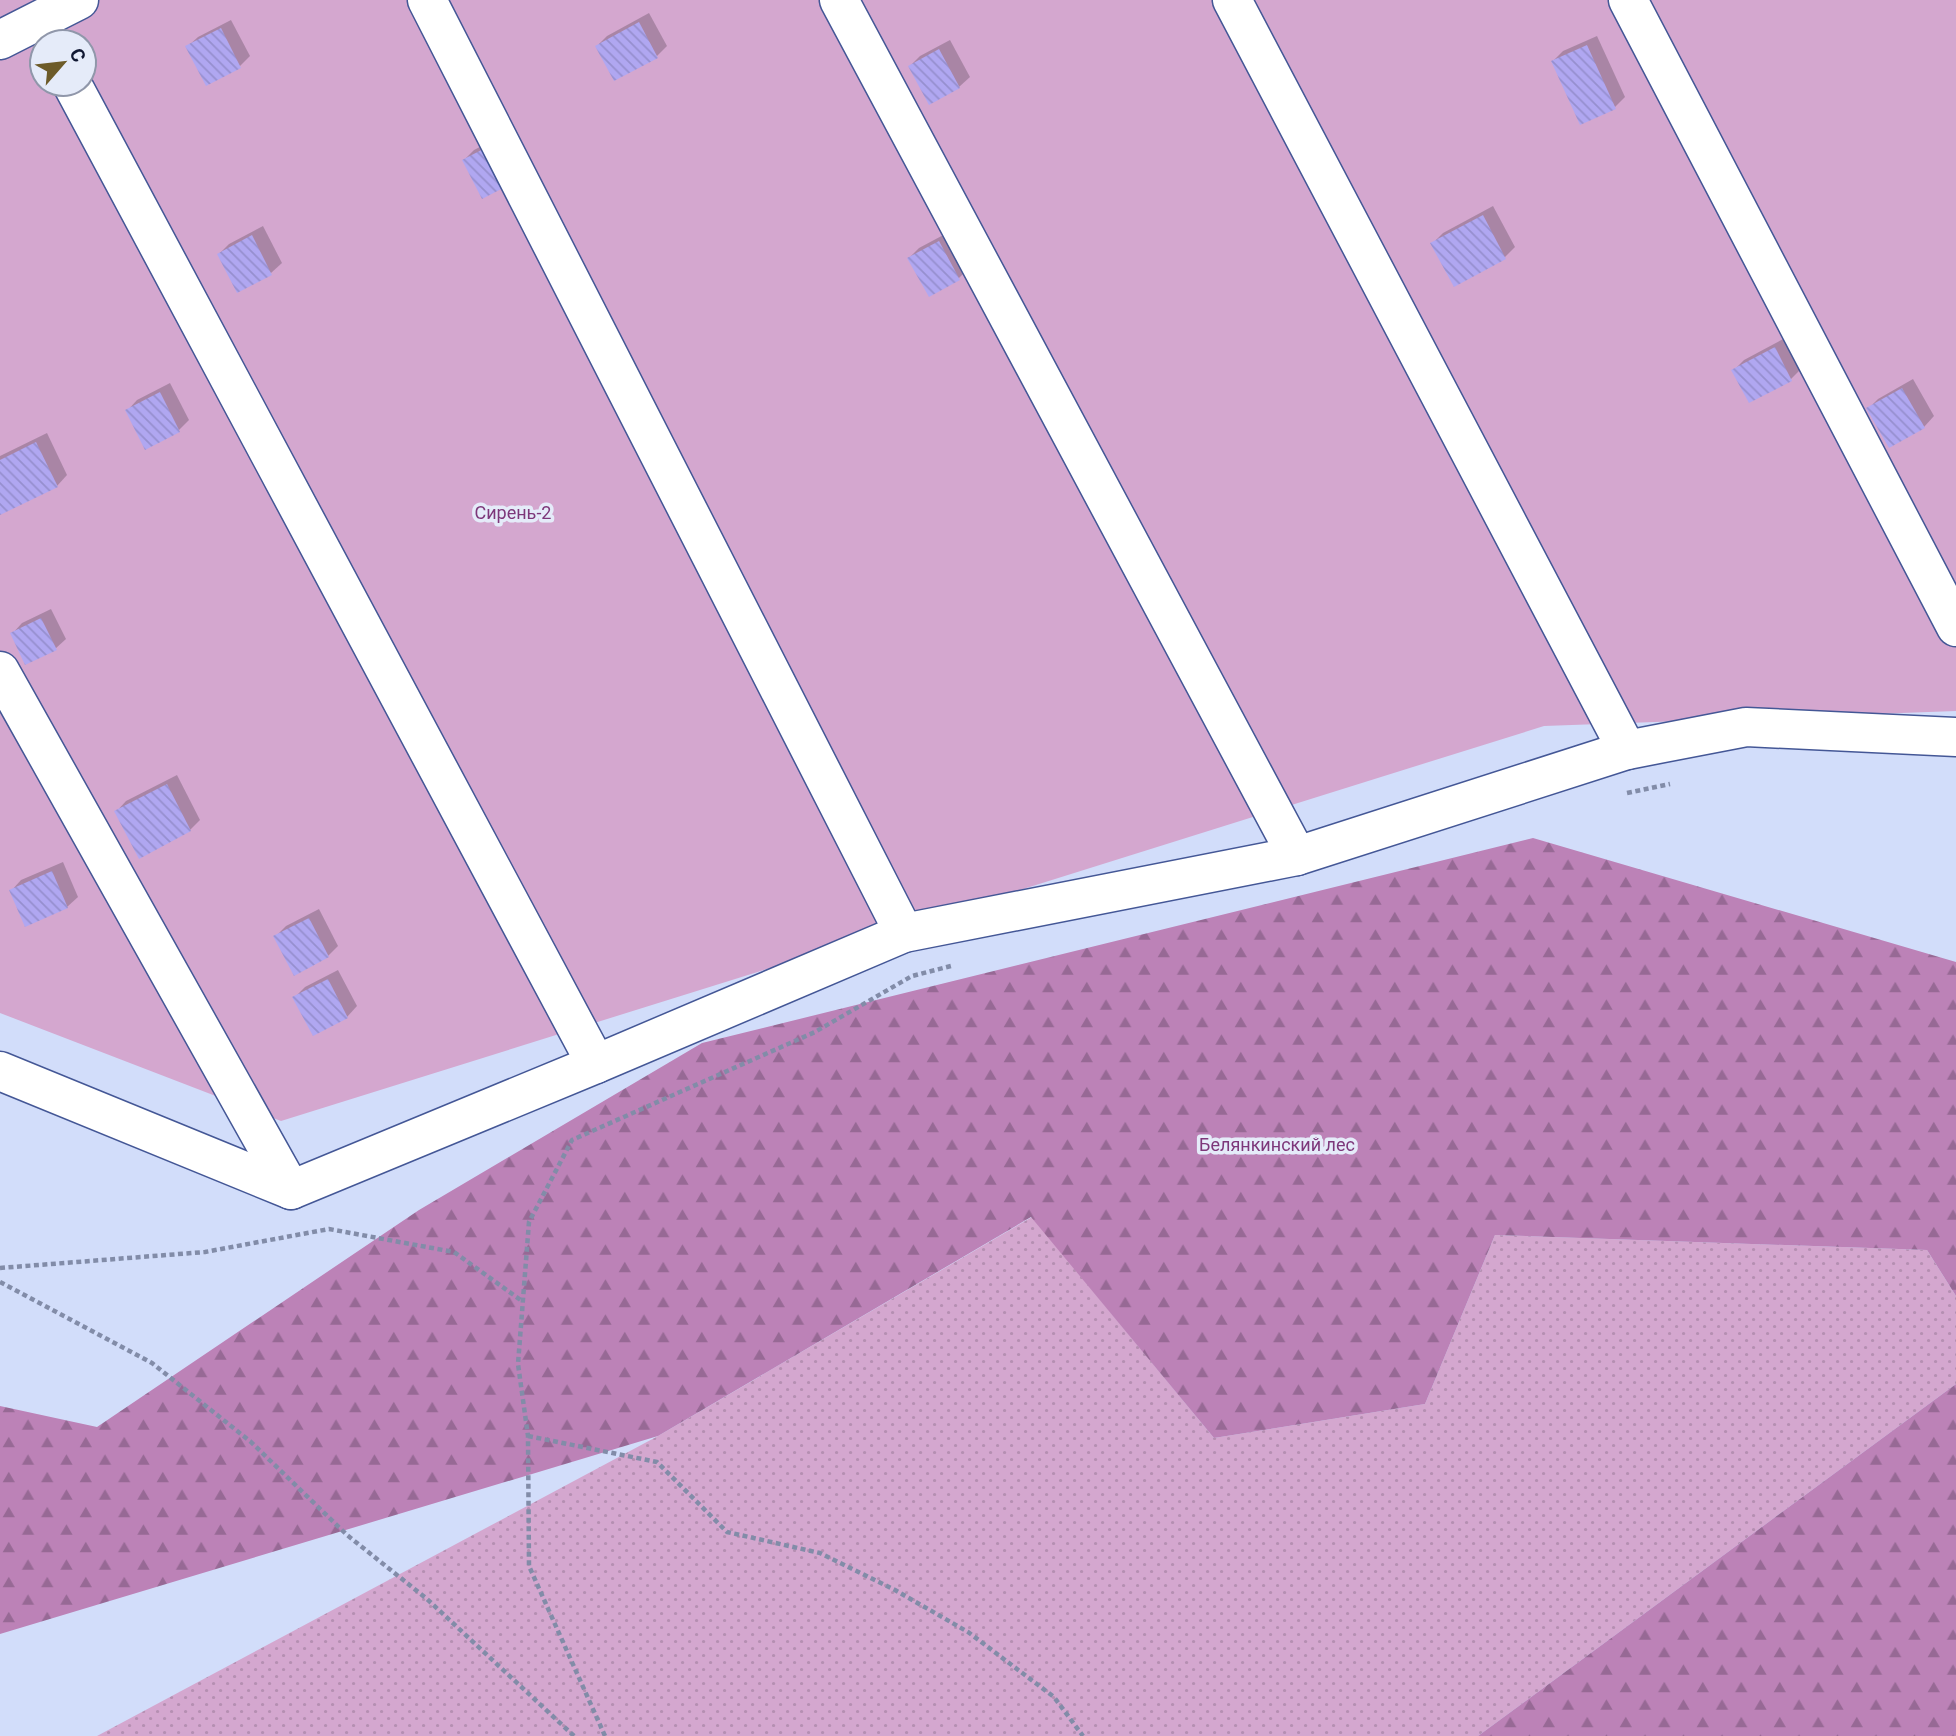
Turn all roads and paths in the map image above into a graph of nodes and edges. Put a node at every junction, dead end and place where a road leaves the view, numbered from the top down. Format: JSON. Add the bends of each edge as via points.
{"nodes":[{"id":1,"x":79,"y":0,"type":"edge"},
{"id":2,"x":427,"y":0,"type":"edge"},
{"id":3,"x":839,"y":0,"type":"edge"},
{"id":4,"x":1232,"y":0,"type":"edge"},
{"id":5,"x":1628,"y":0,"type":"edge"},
{"id":6,"x":39,"y":20,"type":"edge"},
{"id":7,"x":0,"y":40,"type":"edge"},
{"id":8,"x":79,"y":98,"type":"edge"},
{"id":9,"x":1956,"y":627,"type":"edge"},
{"id":10,"x":0,"y":671,"type":"edge"},
{"id":11,"x":1956,"y":737,"type":"edge"},
{"id":12,"x":1627,"y":750,"type":"junction"},
{"id":13,"x":1297,"y":856,"type":"junction"},
{"id":14,"x":904,"y":933,"type":"junction"},
{"id":15,"x":912,"y":976,"type":"dead end"},
{"id":16,"x":596,"y":1064,"type":"junction"},
{"id":17,"x":0,"y":1071,"type":"edge"},
{"id":18,"x":291,"y":1190,"type":"junction"},
{"id":19,"x":0,"y":1268,"type":"edge"},
{"id":20,"x":0,"y":1282,"type":"edge"},
{"id":21,"x":523,"y":1302,"type":"junction"},
{"id":22,"x":528,"y":1436,"type":"junction"},
{"id":23,"x":574,"y":1736,"type":"edge"},
{"id":24,"x":605,"y":1736,"type":"edge"},
{"id":25,"x":1083,"y":1736,"type":"edge"}],
"edges":[{"from":1,"to":6,"type":"lane"},
{"from":2,"to":14,"type":"lane"},
{"from":3,"to":13,"type":"lane"},
{"from":4,"to":12,"type":"lane"},
{"from":5,"to":9,"type":"lane"},
{"from":6,"to":7,"type":"lane"},
{"from":8,"to":16,"type":"lane"},
{"from":10,"to":18,"type":"lane"},
{"from":11,"to":12,"type":"lane","via":[[1746,727]]},
{"from":12,"to":13,"type":"lane"},
{"from":13,"to":14,"type":"lane"},
{"from":14,"to":16,"type":"lane"},
{"from":15,"to":21,"type":"path","via":[[816,1032],[572,1140],[529,1222]]},
{"from":16,"to":18,"type":"lane"},
{"from":17,"to":18,"type":"lane"},
{"from":19,"to":21,"type":"path","via":[[205,1252],[329,1229],[454,1252]]},
{"from":20,"to":23,"type":"path","via":[[152,1363],[251,1442],[346,1535],[427,1599]]},
{"from":21,"to":22,"type":"path","via":[[518,1364]]},
{"from":22,"to":24,"type":"path","via":[[528,1566]]},
{"from":22,"to":25,"type":"path","via":[[657,1462],[727,1532],[820,1553],[895,1590],[968,1632],[1054,1697]]}]}
